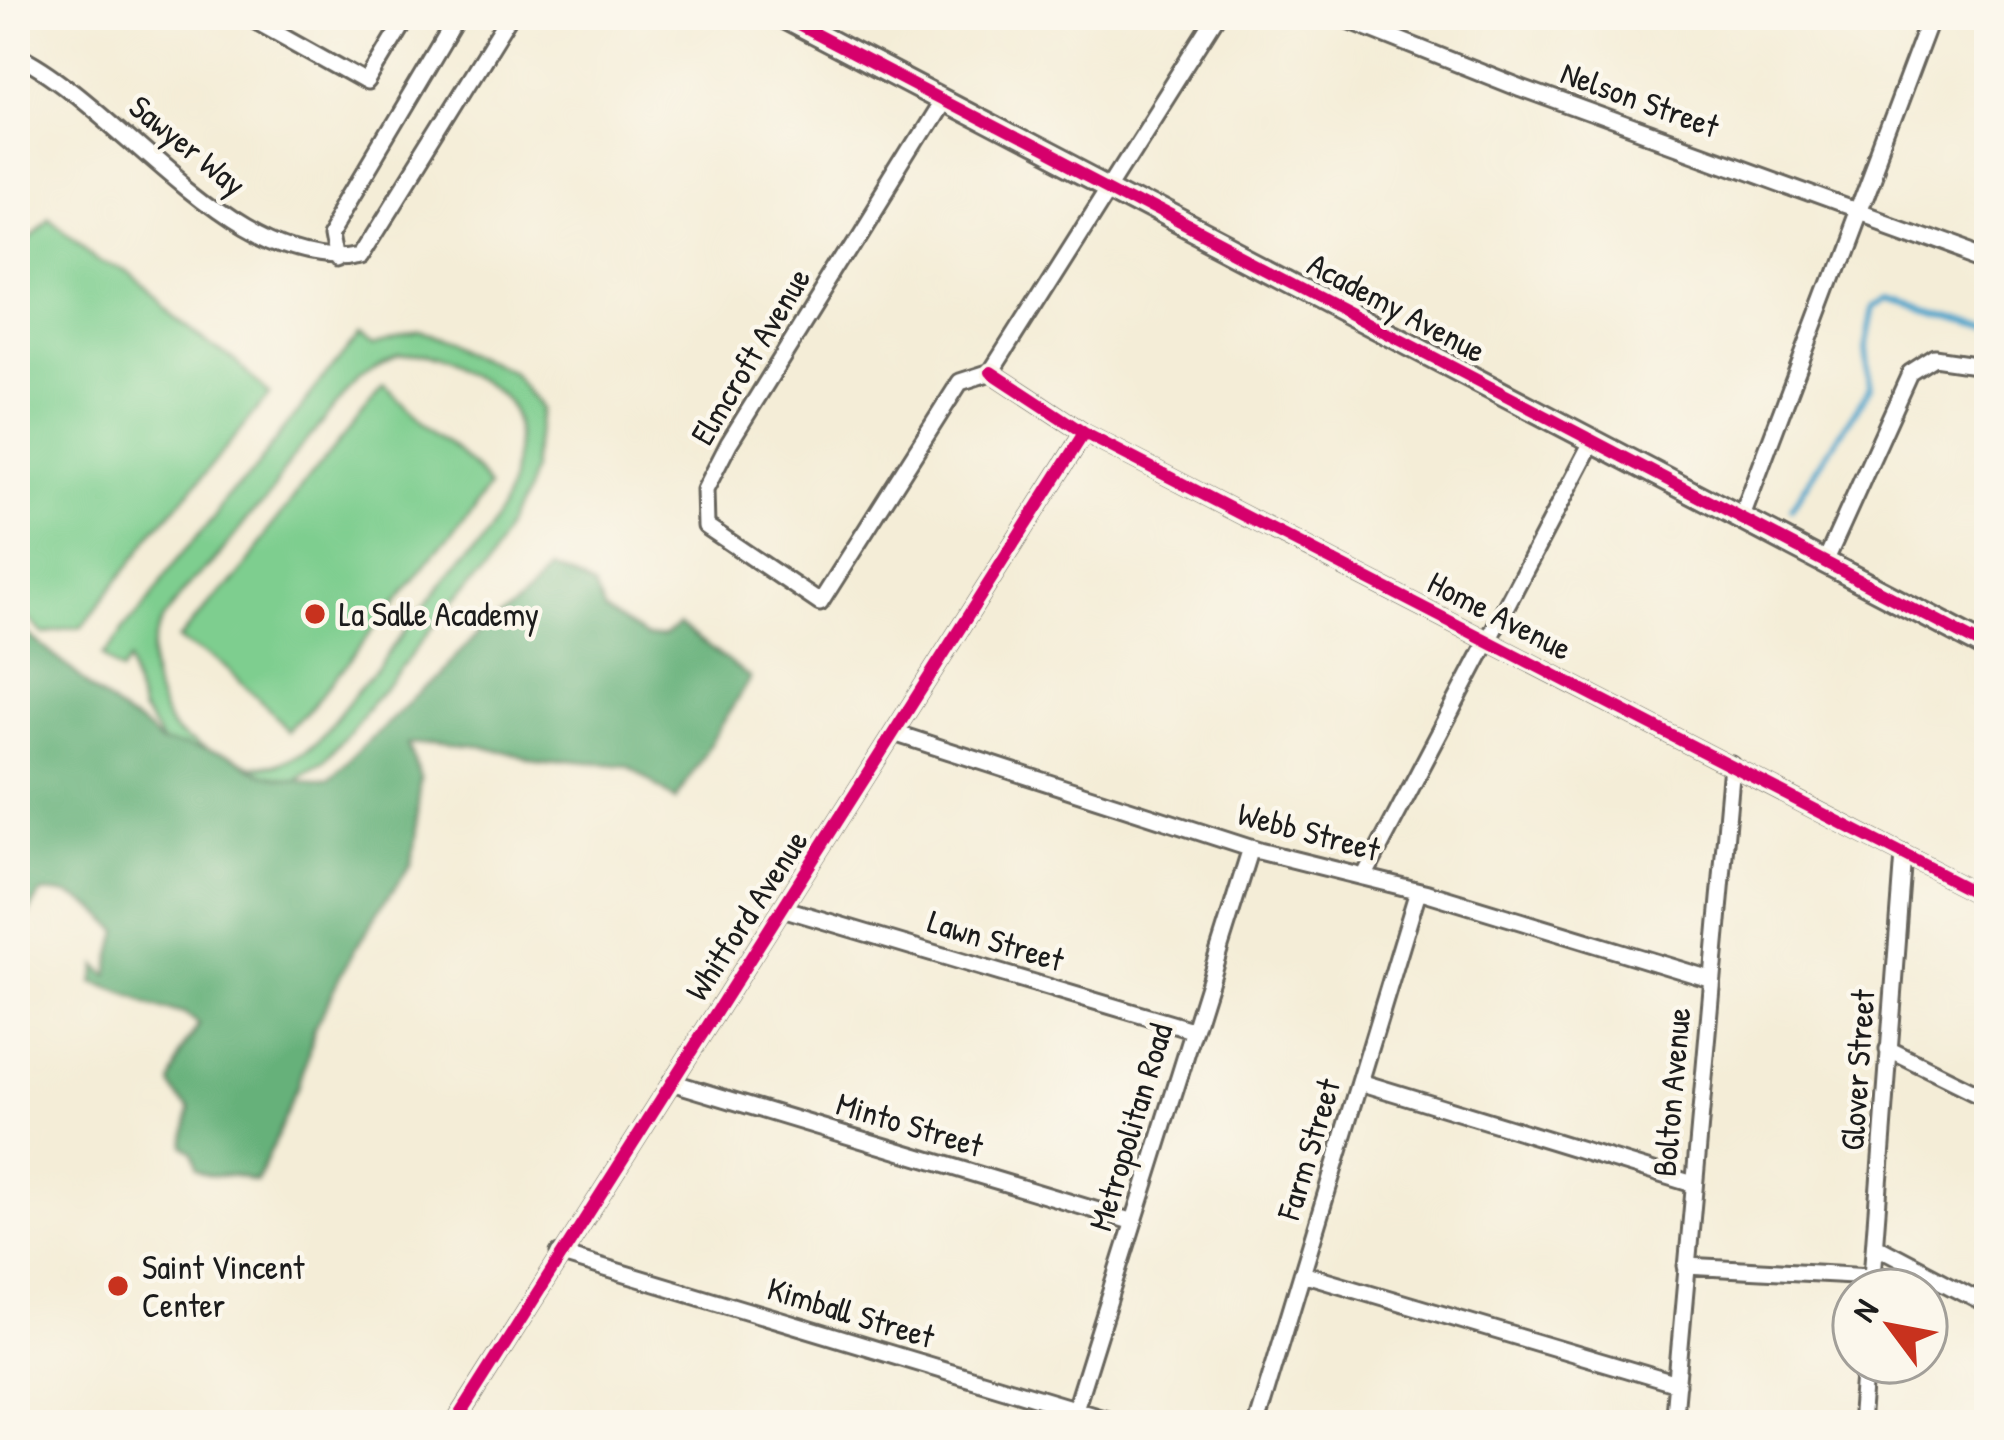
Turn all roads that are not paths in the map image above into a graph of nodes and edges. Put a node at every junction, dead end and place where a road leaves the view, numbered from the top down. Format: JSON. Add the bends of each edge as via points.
{"nodes":[{"id":1,"x":245,"y":15,"type":"edge"},
{"id":2,"x":408,"y":15,"type":"edge"},
{"id":3,"x":459,"y":15,"type":"edge"},
{"id":4,"x":510,"y":15,"type":"edge"},
{"id":5,"x":778,"y":15,"type":"edge"},
{"id":6,"x":1217,"y":15,"type":"edge"},
{"id":7,"x":1336,"y":15,"type":"edge"},
{"id":8,"x":1931,"y":15,"type":"edge"},
{"id":9,"x":1969,"y":15,"type":"edge"},
{"id":10,"x":1989,"y":22,"type":"edge"},
{"id":11,"x":15,"y":54,"type":"edge"},
{"id":12,"x":942,"y":99,"type":"junction"},
{"id":13,"x":1110,"y":187,"type":"junction"},
{"id":14,"x":1859,"y":209,"type":"junction"},
{"id":15,"x":1989,"y":259,"type":"edge"},
{"id":16,"x":334,"y":261,"type":"junction"},
{"id":17,"x":1989,"y":366,"type":"edge"},
{"id":18,"x":991,"y":372,"type":"junction"},
{"id":19,"x":1084,"y":433,"type":"junction"},
{"id":20,"x":1593,"y":440,"type":"junction"},
{"id":21,"x":1742,"y":517,"type":"junction"},
{"id":22,"x":1826,"y":560,"type":"junction"},
{"id":23,"x":1491,"y":641,"type":"junction"},
{"id":24,"x":1989,"y":648,"type":"edge"},
{"id":25,"x":894,"y":733,"type":"junction"},
{"id":26,"x":1732,"y":765,"type":"junction"},
{"id":27,"x":1251,"y":848,"type":"junction"},
{"id":28,"x":1904,"y":855,"type":"junction"},
{"id":29,"x":1364,"y":877,"type":"junction"},
{"id":30,"x":1418,"y":891,"type":"junction"},
{"id":31,"x":1989,"y":899,"type":"edge"},
{"id":32,"x":782,"y":908,"type":"junction"},
{"id":33,"x":1710,"y":979,"type":"junction"},
{"id":34,"x":1192,"y":1030,"type":"junction"},
{"id":35,"x":1888,"y":1051,"type":"junction"},
{"id":36,"x":671,"y":1082,"type":"junction"},
{"id":37,"x":1360,"y":1082,"type":"junction"},
{"id":38,"x":1989,"y":1100,"type":"edge"},
{"id":39,"x":1693,"y":1184,"type":"junction"},
{"id":40,"x":1131,"y":1221,"type":"junction"},
{"id":41,"x":1875,"y":1245,"type":"junction"},
{"id":42,"x":559,"y":1254,"type":"junction"},
{"id":43,"x":1686,"y":1266,"type":"junction"},
{"id":44,"x":1873,"y":1266,"type":"edge"},
{"id":45,"x":1302,"y":1273,"type":"junction"},
{"id":46,"x":1830,"y":1279,"type":"edge"},
{"id":47,"x":1989,"y":1305,"type":"edge"},
{"id":48,"x":1677,"y":1384,"type":"junction"},
{"id":49,"x":1863,"y":1386,"type":"edge"},
{"id":50,"x":1072,"y":1417,"type":"edge"},
{"id":51,"x":454,"y":1425,"type":"edge"},
{"id":52,"x":1127,"y":1425,"type":"edge"},
{"id":53,"x":1256,"y":1425,"type":"edge"},
{"id":54,"x":1673,"y":1425,"type":"edge"},
{"id":55,"x":1860,"y":1425,"type":"edge"}],
"edges":[{"from":1,"to":2,"type":"street","via":[[367,83]]},
{"from":3,"to":16,"type":"street","via":[[329,234]]},
{"from":4,"to":16,"type":"street","via":[[361,255]]},
{"from":5,"to":12,"type":"street","name":"Academy Avenue"},
{"from":6,"to":13,"type":"street"},
{"from":7,"to":14,"type":"street","name":"Nelson Street"},
{"from":8,"to":14,"type":"street"},
{"from":9,"to":10,"type":"street"},
{"from":11,"to":16,"type":"street","name":"Sawyer Way","via":[[68,86],[220,214]]},
{"from":12,"to":13,"type":"street","name":"Academy Avenue"},
{"from":12,"to":18,"type":"street","name":"Elmcroft Avenue","via":[[729,442],[705,490],[706,526],[820,603],[960,382]]},
{"from":13,"to":18,"type":"street"},
{"from":13,"to":20,"type":"street","name":"Academy Avenue"},
{"from":14,"to":15,"type":"street","name":"Nelson Street"},
{"from":14,"to":21,"type":"street"},
{"from":17,"to":22,"type":"street","via":[[1935,358],[1910,374]]},
{"from":18,"to":19,"type":"street","name":"Home Avenue"},
{"from":19,"to":23,"type":"street","name":"Home Avenue"},
{"from":19,"to":25,"type":"street","name":"Whitford Avenue"},
{"from":20,"to":21,"type":"street","name":"Academy Avenue"},
{"from":20,"to":23,"type":"street"},
{"from":21,"to":22,"type":"street","name":"Academy Avenue"},
{"from":22,"to":24,"type":"street","name":"Academy Avenue"},
{"from":23,"to":26,"type":"street","name":"Home Avenue"},
{"from":23,"to":29,"type":"street"},
{"from":25,"to":27,"type":"street","name":"Webb Street"},
{"from":25,"to":32,"type":"street","name":"Whitford Avenue"},
{"from":26,"to":28,"type":"street","name":"Home Avenue"},
{"from":26,"to":33,"type":"street","name":"Bolton Avenue"},
{"from":27,"to":29,"type":"street","name":"Webb Street"},
{"from":27,"to":34,"type":"street","name":"Metropolitan Road"},
{"from":28,"to":31,"type":"street","name":"Home Avenue"},
{"from":28,"to":35,"type":"street","name":"Glover Street"},
{"from":29,"to":30,"type":"street","name":"Webb Street"},
{"from":30,"to":33,"type":"street","name":"Webb Street"},
{"from":30,"to":37,"type":"street","name":"Farm Street"},
{"from":32,"to":34,"type":"street","name":"Lawn Street"},
{"from":32,"to":36,"type":"street","name":"Whitford Avenue"},
{"from":33,"to":39,"type":"street","name":"Bolton Avenue"},
{"from":34,"to":40,"type":"street","name":"Metropolitan Road"},
{"from":35,"to":38,"type":"street"},
{"from":35,"to":41,"type":"street","name":"Glover Street"},
{"from":36,"to":40,"type":"street","name":"Minto Street"},
{"from":36,"to":42,"type":"street","name":"Whitford Avenue"},
{"from":37,"to":39,"type":"street"},
{"from":37,"to":45,"type":"street","name":"Farm Street"},
{"from":39,"to":43,"type":"street","name":"Bolton Avenue"},
{"from":40,"to":50,"type":"street","name":"Metropolitan Road"},
{"from":41,"to":44,"type":"street","name":"Glover Street"},
{"from":41,"to":47,"type":"street"},
{"from":42,"to":50,"type":"street","name":"Kimball Street"},
{"from":42,"to":51,"type":"street","name":"Whitford Avenue"},
{"from":43,"to":46,"type":"street"},
{"from":43,"to":48,"type":"street","name":"Bolton Avenue"},
{"from":45,"to":48,"type":"street"},
{"from":45,"to":53,"type":"street","name":"Farm Street"},
{"from":48,"to":54,"type":"street","name":"Bolton Avenue"},
{"from":49,"to":55,"type":"street"},
{"from":50,"to":52,"type":"street","name":"Kimball Street"}]}
